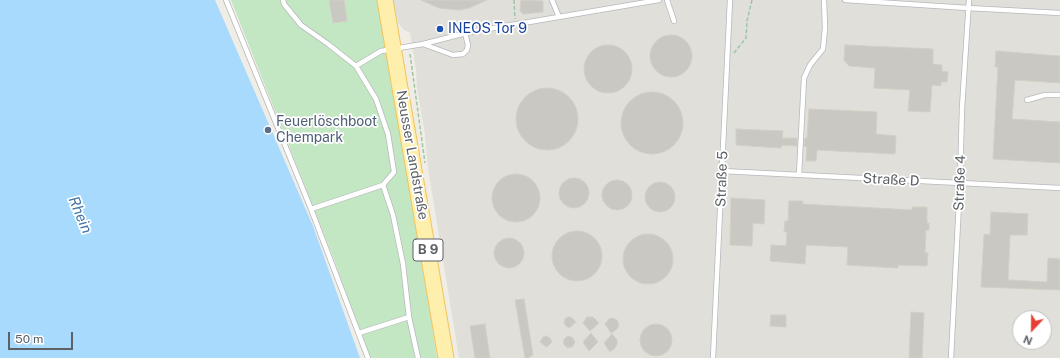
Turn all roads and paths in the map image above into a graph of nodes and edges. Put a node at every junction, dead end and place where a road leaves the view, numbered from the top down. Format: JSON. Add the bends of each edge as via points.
{"nodes":[{"id":1,"x":226,"y":0,"type":"edge"},
{"id":2,"x":283,"y":0,"type":"edge"},
{"id":3,"x":386,"y":0,"type":"edge"},
{"id":4,"x":514,"y":0,"type":"edge"},
{"id":5,"x":552,"y":0,"type":"edge"},
{"id":6,"x":659,"y":0,"type":"edge"},
{"id":7,"x":666,"y":0,"type":"edge"},
{"id":8,"x":730,"y":0,"type":"edge"},
{"id":9,"x":752,"y":0,"type":"edge"},
{"id":10,"x":824,"y":0,"type":"edge"},
{"id":11,"x":845,"y":0,"type":"edge"},
{"id":12,"x":969,"y":0,"type":"edge"},
{"id":13,"x":640,"y":2,"type":"edge"},
{"id":14,"x":968,"y":8,"type":"junction"},
{"id":15,"x":1060,"y":13,"type":"edge"},
{"id":16,"x":559,"y":17,"type":"junction"},
{"id":17,"x":674,"y":21,"type":"dead end"},
{"id":18,"x":516,"y":24,"type":"junction"},
{"id":19,"x":465,"y":34,"type":"junction"},
{"id":20,"x":423,"y":44,"type":"junction"},
{"id":21,"x":394,"y":49,"type":"junction"},
{"id":22,"x":727,"y":58,"type":"junction"},
{"id":23,"x":356,"y":66,"type":"junction"},
{"id":24,"x":1060,"y":95,"type":"edge"},
{"id":25,"x":1027,"y":100,"type":"dead end"},
{"id":26,"x":722,"y":171,"type":"junction"},
{"id":27,"x":799,"y":175,"type":"junction"},
{"id":28,"x":960,"y":183,"type":"junction"},
{"id":29,"x":383,"y":185,"type":"junction"},
{"id":30,"x":1060,"y":188,"type":"edge"},
{"id":31,"x":311,"y":209,"type":"junction"},
{"id":32,"x":409,"y":317,"type":"junction"},
{"id":33,"x":359,"y":333,"type":"junction"},
{"id":34,"x":368,"y":358,"type":"edge"},
{"id":35,"x":418,"y":358,"type":"edge"},
{"id":36,"x":446,"y":358,"type":"edge"},
{"id":37,"x":713,"y":358,"type":"edge"},
{"id":38,"x":951,"y":358,"type":"edge"}],
"edges":[{"from":1,"to":31,"type":"lane"},
{"from":2,"to":23,"type":"lane","via":[[301,25]]},
{"from":3,"to":21,"type":"main road","name":"Neusser Landstraße","number":"B 9"},
{"from":4,"to":18,"type":"path"},
{"from":5,"to":16,"type":"lane"},
{"from":6,"to":13,"type":"lane"},
{"from":7,"to":17,"type":"lane"},
{"from":8,"to":22,"type":"lane","name":"Straße 5"},
{"from":9,"to":22,"type":"path","via":[[746,38]]},
{"from":10,"to":27,"type":"lane","via":[[823,49],[810,65],[804,78]]},
{"from":11,"to":14,"type":"lane"},
{"from":12,"to":14,"type":"lane","name":"Straße 4"},
{"from":13,"to":16,"type":"lane"},
{"from":14,"to":15,"type":"lane"},
{"from":14,"to":28,"type":"lane","name":"Straße 4"},
{"from":16,"to":18,"type":"lane"},
{"from":18,"to":19,"type":"lane"},
{"from":19,"to":20,"type":"lane"},
{"from":19,"to":20,"type":"lane","via":[[468,45],[463,54],[453,55]]},
{"from":20,"to":21,"type":"lane"},
{"from":21,"to":23,"type":"lane","via":[[381,51]]},
{"from":21,"to":36,"type":"main road","name":"Neusser Landstraße","number":"B 9"},
{"from":22,"to":26,"type":"lane","name":"Straße 5"},
{"from":23,"to":29,"type":"lane","via":[[376,99],[388,134],[394,172]]},
{"from":24,"to":25,"type":"lane","via":[[1045,95]]},
{"from":26,"to":27,"type":"lane","name":"Straße D"},
{"from":26,"to":37,"type":"lane","name":"Straße 5"},
{"from":27,"to":28,"type":"lane","name":"Straße D"},
{"from":28,"to":30,"type":"lane","name":"Straße D"},
{"from":28,"to":38,"type":"lane","name":"Straße 4"},
{"from":29,"to":31,"type":"lane"},
{"from":29,"to":32,"type":"lane","via":[[393,215],[400,250]]},
{"from":31,"to":33,"type":"lane"},
{"from":32,"to":33,"type":"lane"},
{"from":32,"to":35,"type":"lane"},
{"from":33,"to":34,"type":"lane"}]}
